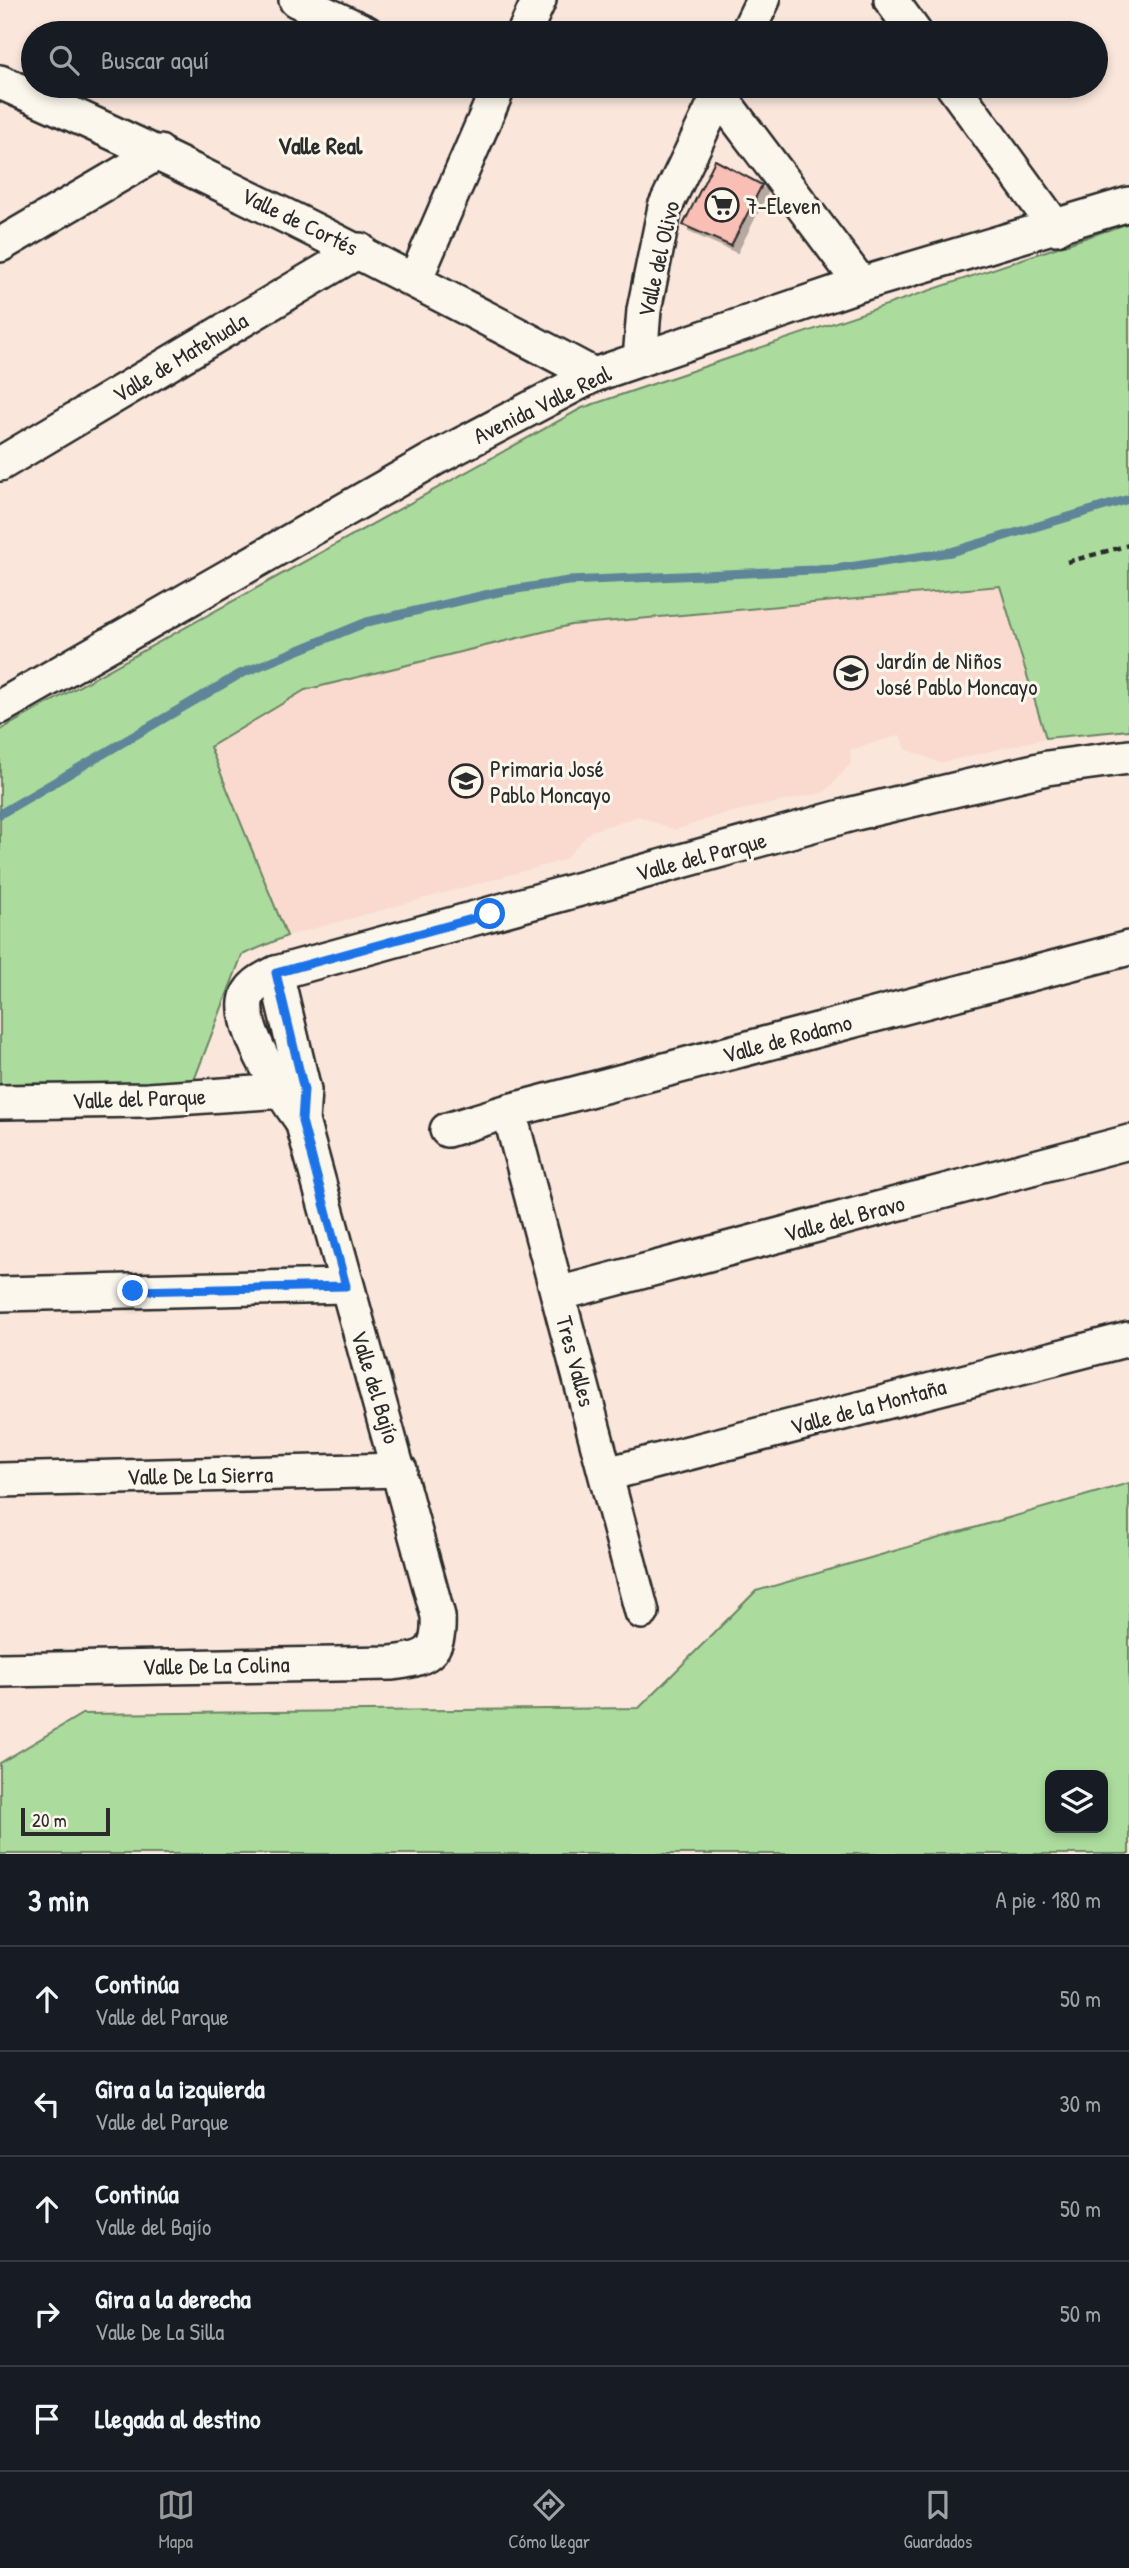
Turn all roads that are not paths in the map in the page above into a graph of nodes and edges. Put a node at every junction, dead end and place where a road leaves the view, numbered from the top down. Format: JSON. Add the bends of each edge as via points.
{"nodes":[{"id":1,"x":296,"y":0,"type":"edge"},
{"id":2,"x":539,"y":0,"type":"edge"},
{"id":3,"x":763,"y":0,"type":"edge"},
{"id":4,"x":891,"y":0,"type":"edge"},
{"id":5,"x":341,"y":21,"type":"edge"},
{"id":6,"x":529,"y":21,"type":"edge"},
{"id":7,"x":753,"y":21,"type":"edge"},
{"id":8,"x":906,"y":21,"type":"edge"},
{"id":9,"x":0,"y":82,"type":"edge"},
{"id":10,"x":21,"y":91,"type":"edge"},
{"id":11,"x":36,"y":98,"type":"edge"},
{"id":12,"x":488,"y":98,"type":"edge"},
{"id":13,"x":717,"y":98,"type":"edge"},
{"id":14,"x":727,"y":98,"type":"edge"},
{"id":15,"x":962,"y":98,"type":"edge"},
{"id":16,"x":159,"y":152,"type":"junction"},
{"id":17,"x":1129,"y":204,"type":"edge"},
{"id":18,"x":1056,"y":228,"type":"junction"},
{"id":19,"x":0,"y":245,"type":"edge"},
{"id":20,"x":359,"y":250,"type":"junction"},
{"id":21,"x":415,"y":280,"type":"junction"},
{"id":22,"x":861,"y":284,"type":"junction"},
{"id":23,"x":640,"y":359,"type":"junction"},
{"id":24,"x":594,"y":375,"type":"junction"},
{"id":25,"x":0,"y":464,"type":"edge"},
{"id":26,"x":0,"y":707,"type":"edge"},
{"id":27,"x":1129,"y":757,"type":"edge"},
{"id":28,"x":1129,"y":948,"type":"edge"},
{"id":29,"x":295,"y":1100,"type":"junction"},
{"id":30,"x":0,"y":1102,"type":"edge"},
{"id":31,"x":509,"y":1111,"type":"junction"},
{"id":32,"x":447,"y":1130,"type":"dead end"},
{"id":33,"x":1129,"y":1142,"type":"edge"},
{"id":34,"x":346,"y":1286,"type":"junction"},
{"id":35,"x":0,"y":1294,"type":"edge"},
{"id":36,"x":558,"y":1294,"type":"junction"},
{"id":37,"x":1129,"y":1339,"type":"edge"},
{"id":38,"x":400,"y":1470,"type":"junction"},
{"id":39,"x":607,"y":1474,"type":"junction"},
{"id":40,"x":0,"y":1480,"type":"edge"},
{"id":41,"x":642,"y":1612,"type":"dead end"},
{"id":42,"x":430,"y":1653,"type":"joint"},
{"id":43,"x":0,"y":1670,"type":"edge"}],
"edges":[{"from":1,"to":5,"type":"street"},
{"from":2,"to":6,"type":"street"},
{"from":3,"to":7,"type":"street"},
{"from":4,"to":8,"type":"street"},
{"from":9,"to":10,"type":"street","name":"Valle de Cortés"},
{"from":11,"to":16,"type":"street","name":"Valle de Cortés"},
{"from":12,"to":21,"type":"street"},
{"from":13,"to":23,"type":"street","name":"Valle del Olivo","via":[[665,207],[644,310]]},
{"from":14,"to":22,"type":"street"},
{"from":15,"to":18,"type":"street"},
{"from":16,"to":19,"type":"street"},
{"from":16,"to":20,"type":"street","name":"Valle de Cortés"},
{"from":17,"to":18,"type":"street","name":"Avenida Valle Real"},
{"from":18,"to":22,"type":"street","name":"Avenida Valle Real"},
{"from":20,"to":21,"type":"street","name":"Valle de Cortés"},
{"from":20,"to":25,"type":"street","name":"Valle de Matehuala"},
{"from":21,"to":24,"type":"street","name":"Valle de Cortés"},
{"from":22,"to":23,"type":"street","name":"Avenida Valle Real"},
{"from":23,"to":24,"type":"street","name":"Avenida Valle Real"},
{"from":24,"to":26,"type":"street","name":"Avenida Valle Real","via":[[434,458]]},
{"from":27,"to":29,"type":"street","name":"Valle del Parque","via":[[1047,768],[852,814],[276,973],[250,990],[245,1003],[262,1059]]},
{"from":28,"to":31,"type":"street","name":"Valle de Rodamo"},
{"from":29,"to":30,"type":"street","name":"Valle del Parque"},
{"from":29,"to":34,"type":"street","name":"Valle del Bajío"},
{"from":31,"to":32,"type":"street","name":"Valle de Rodamo"},
{"from":31,"to":36,"type":"street","name":"Tres Valles"},
{"from":33,"to":36,"type":"street","name":"Valle del Bravo"},
{"from":34,"to":35,"type":"street"},
{"from":34,"to":38,"type":"street","name":"Valle del Bajío"},
{"from":36,"to":39,"type":"street","name":"Tres Valles"},
{"from":37,"to":39,"type":"street","name":"Valle de la Montaña"},
{"from":38,"to":40,"type":"street","name":"Valle De La Sierra"},
{"from":38,"to":42,"type":"street","name":"Valle del Bajío","via":[[438,1616],[439,1638]]},
{"from":39,"to":41,"type":"street","name":"Tres Valles"},
{"from":42,"to":43,"type":"street","name":"Valle De La Colina","via":[[415,1661],[391,1663]]}]}
